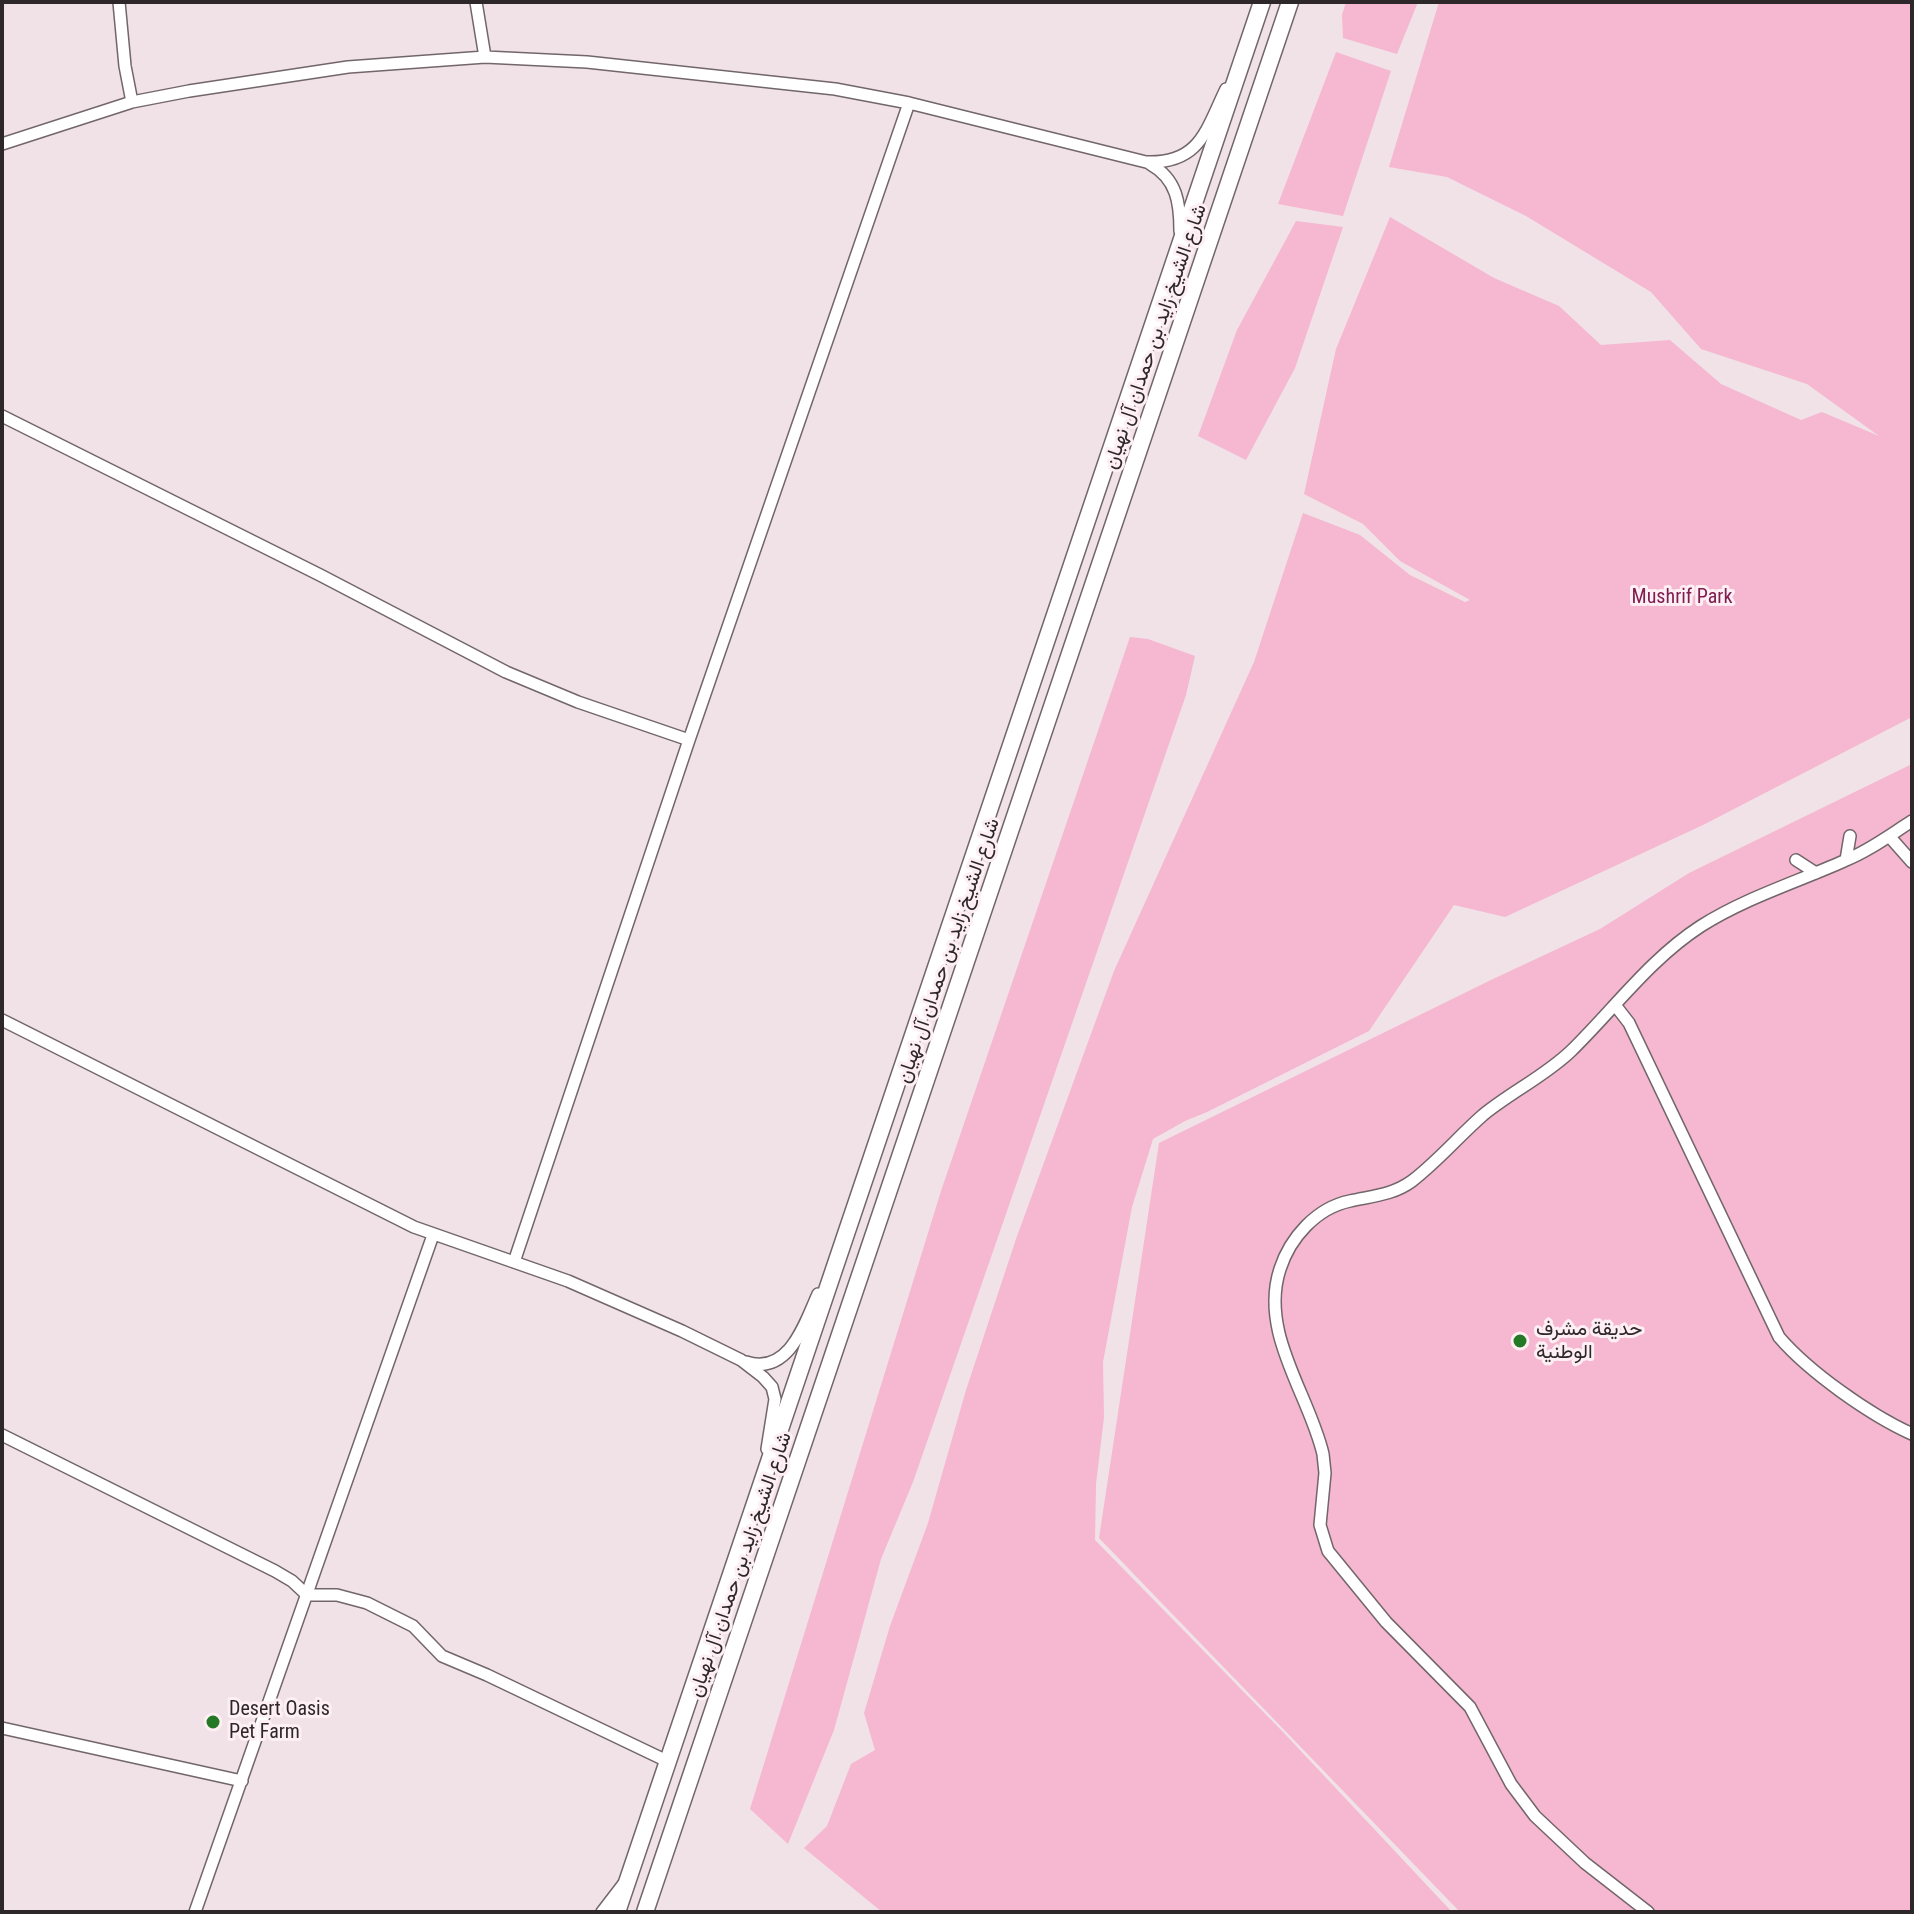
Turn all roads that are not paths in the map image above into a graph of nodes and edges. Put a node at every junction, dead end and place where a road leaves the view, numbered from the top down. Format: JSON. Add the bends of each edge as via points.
{"nodes":[{"id":1,"x":119,"y":2,"type":"edge"},
{"id":2,"x":476,"y":2,"type":"edge"},
{"id":3,"x":1262,"y":2,"type":"edge"},
{"id":4,"x":1290,"y":2,"type":"edge"},
{"id":5,"x":485,"y":57,"type":"junction"},
{"id":6,"x":1243,"y":58,"type":"junction"},
{"id":7,"x":132,"y":102,"type":"junction"},
{"id":8,"x":909,"y":103,"type":"junction"},
{"id":9,"x":2,"y":144,"type":"edge"},
{"id":10,"x":1146,"y":162,"type":"junction"},
{"id":11,"x":1180,"y":244,"type":"junction"},
{"id":12,"x":2,"y":416,"type":"edge"},
{"id":13,"x":689,"y":740,"type":"junction"},
{"id":14,"x":1912,"y":821,"type":"edge"},
{"id":15,"x":1850,"y":836,"type":"dead end"},
{"id":16,"x":1889,"y":836,"type":"junction"},
{"id":17,"x":1796,"y":860,"type":"dead end"},
{"id":18,"x":1846,"y":860,"type":"junction"},
{"id":19,"x":1912,"y":862,"type":"edge"},
{"id":20,"x":1816,"y":873,"type":"junction"},
{"id":21,"x":1615,"y":1005,"type":"junction"},
{"id":22,"x":2,"y":1020,"type":"edge"},
{"id":23,"x":433,"y":1235,"type":"junction"},
{"id":24,"x":514,"y":1262,"type":"junction"},
{"id":25,"x":835,"y":1266,"type":"junction"},
{"id":26,"x":741,"y":1360,"type":"junction"},
{"id":27,"x":1912,"y":1434,"type":"edge"},
{"id":28,"x":2,"y":1435,"type":"edge"},
{"id":29,"x":767,"y":1467,"type":"junction"},
{"id":30,"x":307,"y":1595,"type":"junction"},
{"id":31,"x":2,"y":1728,"type":"edge"},
{"id":32,"x":667,"y":1761,"type":"junction"},
{"id":33,"x":242,"y":1781,"type":"junction"},
{"id":34,"x":628,"y":1878,"type":"junction"},
{"id":35,"x":195,"y":1912,"type":"edge"},
{"id":36,"x":602,"y":1912,"type":"edge"},
{"id":37,"x":617,"y":1912,"type":"edge"},
{"id":38,"x":645,"y":1912,"type":"edge"},
{"id":39,"x":1648,"y":1912,"type":"edge"}],
"edges":[{"from":1,"to":7,"type":"street"},
{"from":2,"to":5,"type":"street"},
{"from":3,"to":6,"type":"highway","name":"شارع الشيخ زايد بن حمدان آل نهيان"},
{"from":4,"to":38,"type":"highway","name":"شارع الشيخ زايد بن حمدان آل نهيان"},
{"from":5,"to":7,"type":"street","via":[[307,72]]},
{"from":5,"to":8,"type":"street","via":[[786,82]]},
{"from":6,"to":10,"type":"street","via":[[1203,138],[1184,155]]},
{"from":6,"to":11,"type":"highway","name":"شارع الشيخ زايد بن حمدان آل نهيان"},
{"from":7,"to":9,"type":"street"},
{"from":8,"to":10,"type":"street"},
{"from":8,"to":13,"type":"street"},
{"from":10,"to":11,"type":"street","via":[[1176,191]]},
{"from":11,"to":25,"type":"highway","name":"شارع الشيخ زايد بن حمدان آل نهيان"},
{"from":12,"to":13,"type":"street","via":[[506,672]]},
{"from":13,"to":24,"type":"street"},
{"from":14,"to":16,"type":"street"},
{"from":15,"to":18,"type":"street"},
{"from":16,"to":18,"type":"street"},
{"from":16,"to":19,"type":"street"},
{"from":17,"to":20,"type":"street"},
{"from":18,"to":20,"type":"street"},
{"from":20,"to":21,"type":"street","via":[[1702,925],[1666,952]]},
{"from":21,"to":27,"type":"street","via":[[1629,1023],[1779,1337],[1860,1404]]},
{"from":21,"to":39,"type":"street","via":[[1565,1056],[1491,1109],[1411,1182],[1386,1194],[1338,1204],[1306,1225],[1283,1261],[1275,1310],[1280,1338],[1321,1445],[1325,1473],[1320,1525],[1328,1551],[1386,1622],[1470,1707],[1511,1784],[1535,1816]]},
{"from":22,"to":23,"type":"street"},
{"from":23,"to":24,"type":"street"},
{"from":23,"to":30,"type":"street"},
{"from":24,"to":26,"type":"street"},
{"from":25,"to":26,"type":"street","via":[[791,1348],[763,1364]]},
{"from":25,"to":29,"type":"highway","name":"شارع الشيخ زايد بن حمدان آل نهيان"},
{"from":26,"to":29,"type":"street","via":[[772,1387],[775,1399]]},
{"from":28,"to":30,"type":"street","via":[[275,1571]]},
{"from":29,"to":32,"type":"highway","name":"شارع الشيخ زايد بن حمدان آل نهيان"},
{"from":30,"to":32,"type":"street","via":[[367,1603],[413,1626],[442,1656]]},
{"from":30,"to":33,"type":"street"},
{"from":31,"to":33,"type":"street"},
{"from":32,"to":34,"type":"highway","name":"شارع الشيخ زايد بن حمدان آل نهيان"},
{"from":33,"to":35,"type":"street"},
{"from":34,"to":36,"type":"street"},
{"from":34,"to":37,"type":"highway","name":"شارع الشيخ زايد بن حمدان آل نهيان"}]}
